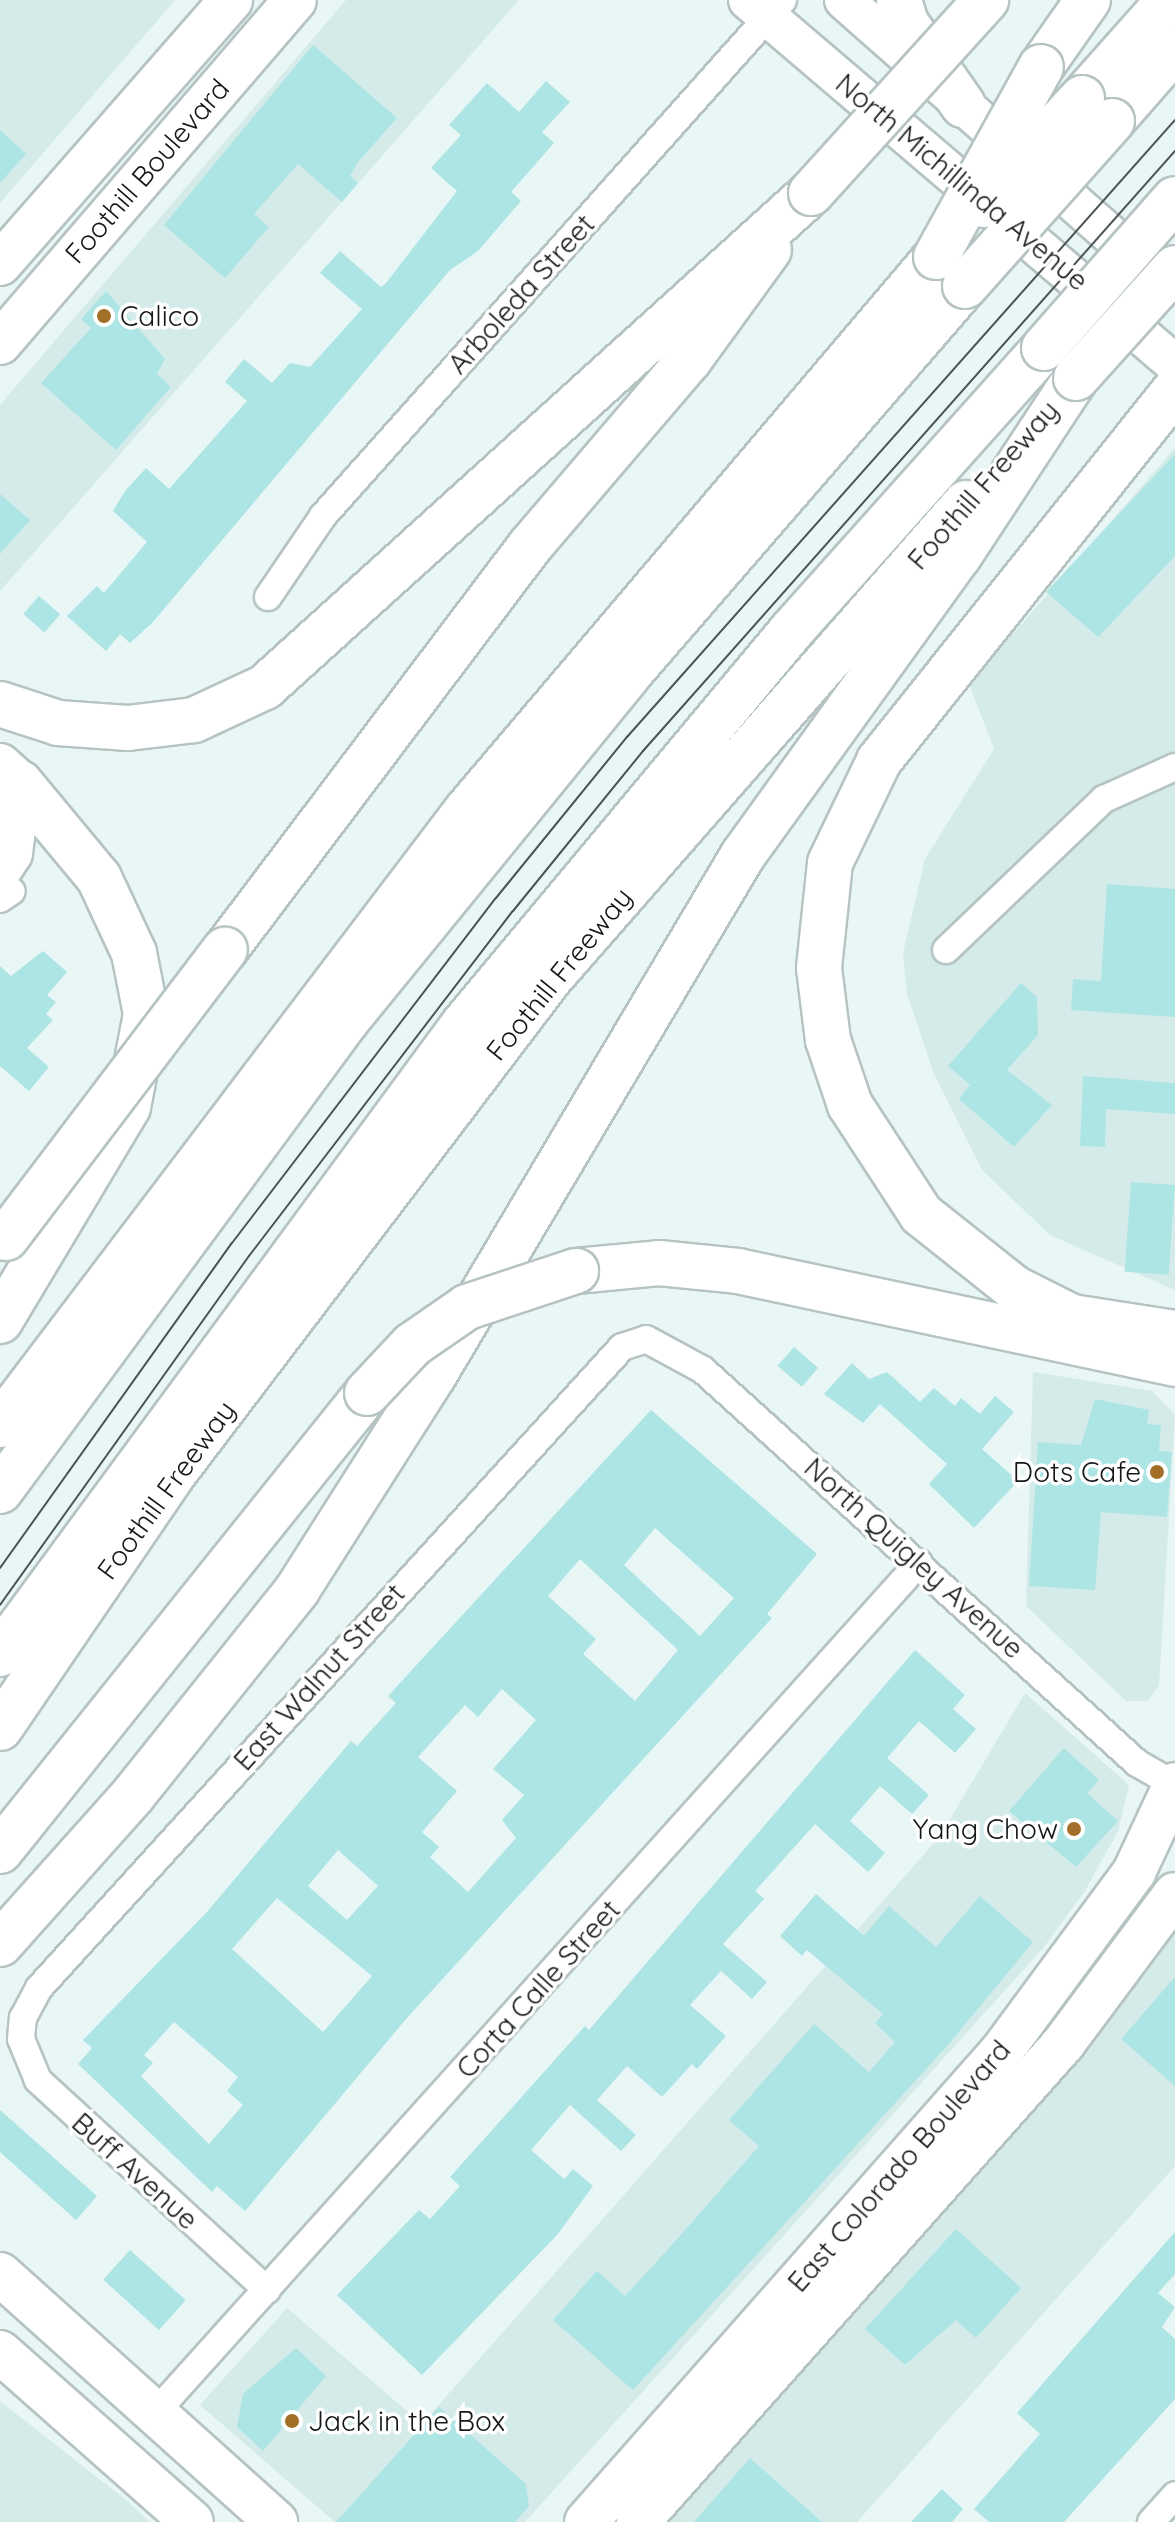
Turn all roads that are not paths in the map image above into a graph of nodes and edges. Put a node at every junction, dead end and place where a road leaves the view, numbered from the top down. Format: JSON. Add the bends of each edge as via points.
{"nodes":[{"id":1,"x":231,"y":0,"type":"edge"},
{"id":2,"x":295,"y":0,"type":"edge"},
{"id":3,"x":844,"y":0,"type":"edge"},
{"id":4,"x":899,"y":0,"type":"edge"},
{"id":5,"x":986,"y":0,"type":"edge"},
{"id":6,"x":1088,"y":0,"type":"edge"},
{"id":7,"x":1169,"y":0,"type":"edge"},
{"id":8,"x":767,"y":6,"type":"edge"},
{"id":9,"x":1175,"y":49,"type":"edge"},
{"id":10,"x":963,"y":105,"type":"junction"},
{"id":11,"x":1097,"y":110,"type":"junction"},
{"id":12,"x":811,"y":193,"type":"junction"},
{"id":13,"x":1175,"y":199,"type":"edge"},
{"id":14,"x":0,"y":264,"type":"edge"},
{"id":15,"x":1175,"y":268,"type":"edge"},
{"id":16,"x":950,"y":271,"type":"junction"},
{"id":17,"x":1175,"y":292,"type":"edge"},
{"id":18,"x":0,"y":343,"type":"edge"},
{"id":19,"x":1175,"y":364,"type":"edge"},
{"id":20,"x":1076,"y":378,"type":"junction"},
{"id":21,"x":1175,"y":390,"type":"edge"},
{"id":22,"x":268,"y":597,"type":"dead end"},
{"id":23,"x":0,"y":704,"type":"edge"},
{"id":24,"x":1175,"y":767,"type":"edge"},
{"id":25,"x":10,"y":774,"type":"edge"},
{"id":26,"x":4,"y":887,"type":"edge"},
{"id":27,"x":946,"y":950,"type":"dead end"},
{"id":28,"x":3,"y":1242,"type":"edge"},
{"id":29,"x":0,"y":1321,"type":"edge"},
{"id":30,"x":1175,"y":1333,"type":"edge"},
{"id":31,"x":646,"y":1339,"type":"joint"},
{"id":32,"x":1175,"y":1364,"type":"edge"},
{"id":33,"x":0,"y":1425,"type":"edge"},
{"id":34,"x":0,"y":1491,"type":"edge"},
{"id":35,"x":919,"y":1563,"type":"junction"},
{"id":36,"x":0,"y":1654,"type":"edge"},
{"id":37,"x":0,"y":1728,"type":"edge"},
{"id":38,"x":1175,"y":1784,"type":"edge"},
{"id":39,"x":0,"y":1851,"type":"edge"},
{"id":40,"x":1175,"y":1894,"type":"edge"},
{"id":41,"x":0,"y":1944,"type":"edge"},
{"id":42,"x":21,"y":2039,"type":"joint"},
{"id":43,"x":0,"y":2274,"type":"edge"},
{"id":44,"x":267,"y":2290,"type":"junction"},
{"id":45,"x":1,"y":2352,"type":"edge"},
{"id":46,"x":155,"y":2413,"type":"junction"},
{"id":47,"x":1175,"y":2495,"type":"edge"},
{"id":48,"x":192,"y":2522,"type":"edge"},
{"id":49,"x":276,"y":2522,"type":"edge"},
{"id":50,"x":586,"y":2522,"type":"edge"},
{"id":51,"x":638,"y":2522,"type":"edge"},
{"id":52,"x":1151,"y":2522,"type":"edge"}],
"edges":[{"from":1,"to":14,"type":"main road","name":"Foothill Boulevard"},
{"from":2,"to":18,"type":"main road","name":"Foothill Boulevard"},
{"from":3,"to":10,"type":"main road","name":"North Michillinda Avenue"},
{"from":4,"to":10,"type":"highway","via":[[906,23]]},
{"from":5,"to":12,"type":"highway","bridge":true},
{"from":6,"to":16,"type":"highway","bridge":true,"via":[[1041,67]]},
{"from":7,"to":11,"type":"highway"},
{"from":8,"to":19,"type":"main road","name":"North Michillinda Avenue"},
{"from":8,"to":22,"type":"street","name":"Arboleda Street","via":[[323,516]]},
{"from":9,"to":11,"type":"highway"},
{"from":10,"to":17,"type":"main road","name":"North Michillinda Avenue"},
{"from":11,"to":16,"type":"highway","bridge":true},
{"from":12,"to":23,"type":"highway","via":[[265,687],[194,720],[128,728],[58,723]]},
{"from":12,"to":28,"type":"highway","bridge":true,"via":[[689,360],[530,546]]},
{"from":13,"to":36,"type":"highway","bridge":true,"via":[[710,725],[463,1025]]},
{"from":15,"to":20,"type":"highway","name":"Foothill Freeway","bridge":true},
{"from":16,"to":33,"type":"highway","via":[[466,811]]},
{"from":16,"to":34,"type":"highway","via":[[347,1020]]},
{"from":20,"to":37,"type":"highway","name":"Foothill Freeway","via":[[551,977],[171,1477]]},
{"from":20,"to":41,"type":"highway","via":[[959,556],[743,855],[434,1375],[297,1590],[133,1795]]},
{"from":21,"to":30,"type":"highway","via":[[879,761],[830,863],[819,968],[828,1040],[850,1105],[921,1214],[1014,1288],[1072,1317]]},
{"from":24,"to":27,"type":"street","via":[[1104,799]]},
{"from":25,"to":26,"type":"main road","via":[[11,853]]},
{"from":25,"to":29,"type":"highway","via":[[99,878],[134,953],[146,1014],[128,1107]]},
{"from":31,"to":35,"type":"street","name":"North Quigley Avenue","via":[[703,1370]]},
{"from":31,"to":42,"type":"street","name":"East Walnut Street","via":[[622,1347],[594,1371],[39,1988]]},
{"from":32,"to":39,"type":"highway","bridge":true,"via":[[738,1271],[659,1263],[576,1271],[467,1307],[412,1345],[367,1393]]},
{"from":35,"to":38,"type":"street","name":"North Quigley Avenue","via":[[1137,1763]]},
{"from":35,"to":44,"type":"street","name":"Corta Calle Street"},
{"from":38,"to":50,"type":"main road","name":"East Colorado Boulevard","via":[[1134,1872],[1010,2040]]},
{"from":40,"to":51,"type":"main road","name":"East Colorado Boulevard","via":[[1063,2044]]},
{"from":42,"to":44,"type":"street","name":"Buff Avenue","via":[[38,2080],[56,2099]]},
{"from":43,"to":46,"type":"main road"},
{"from":44,"to":46,"type":"street","name":"Corta Calle Street"},
{"from":45,"to":48,"type":"main road"},
{"from":46,"to":49,"type":"main road"},
{"from":47,"to":52,"type":"street"}]}
